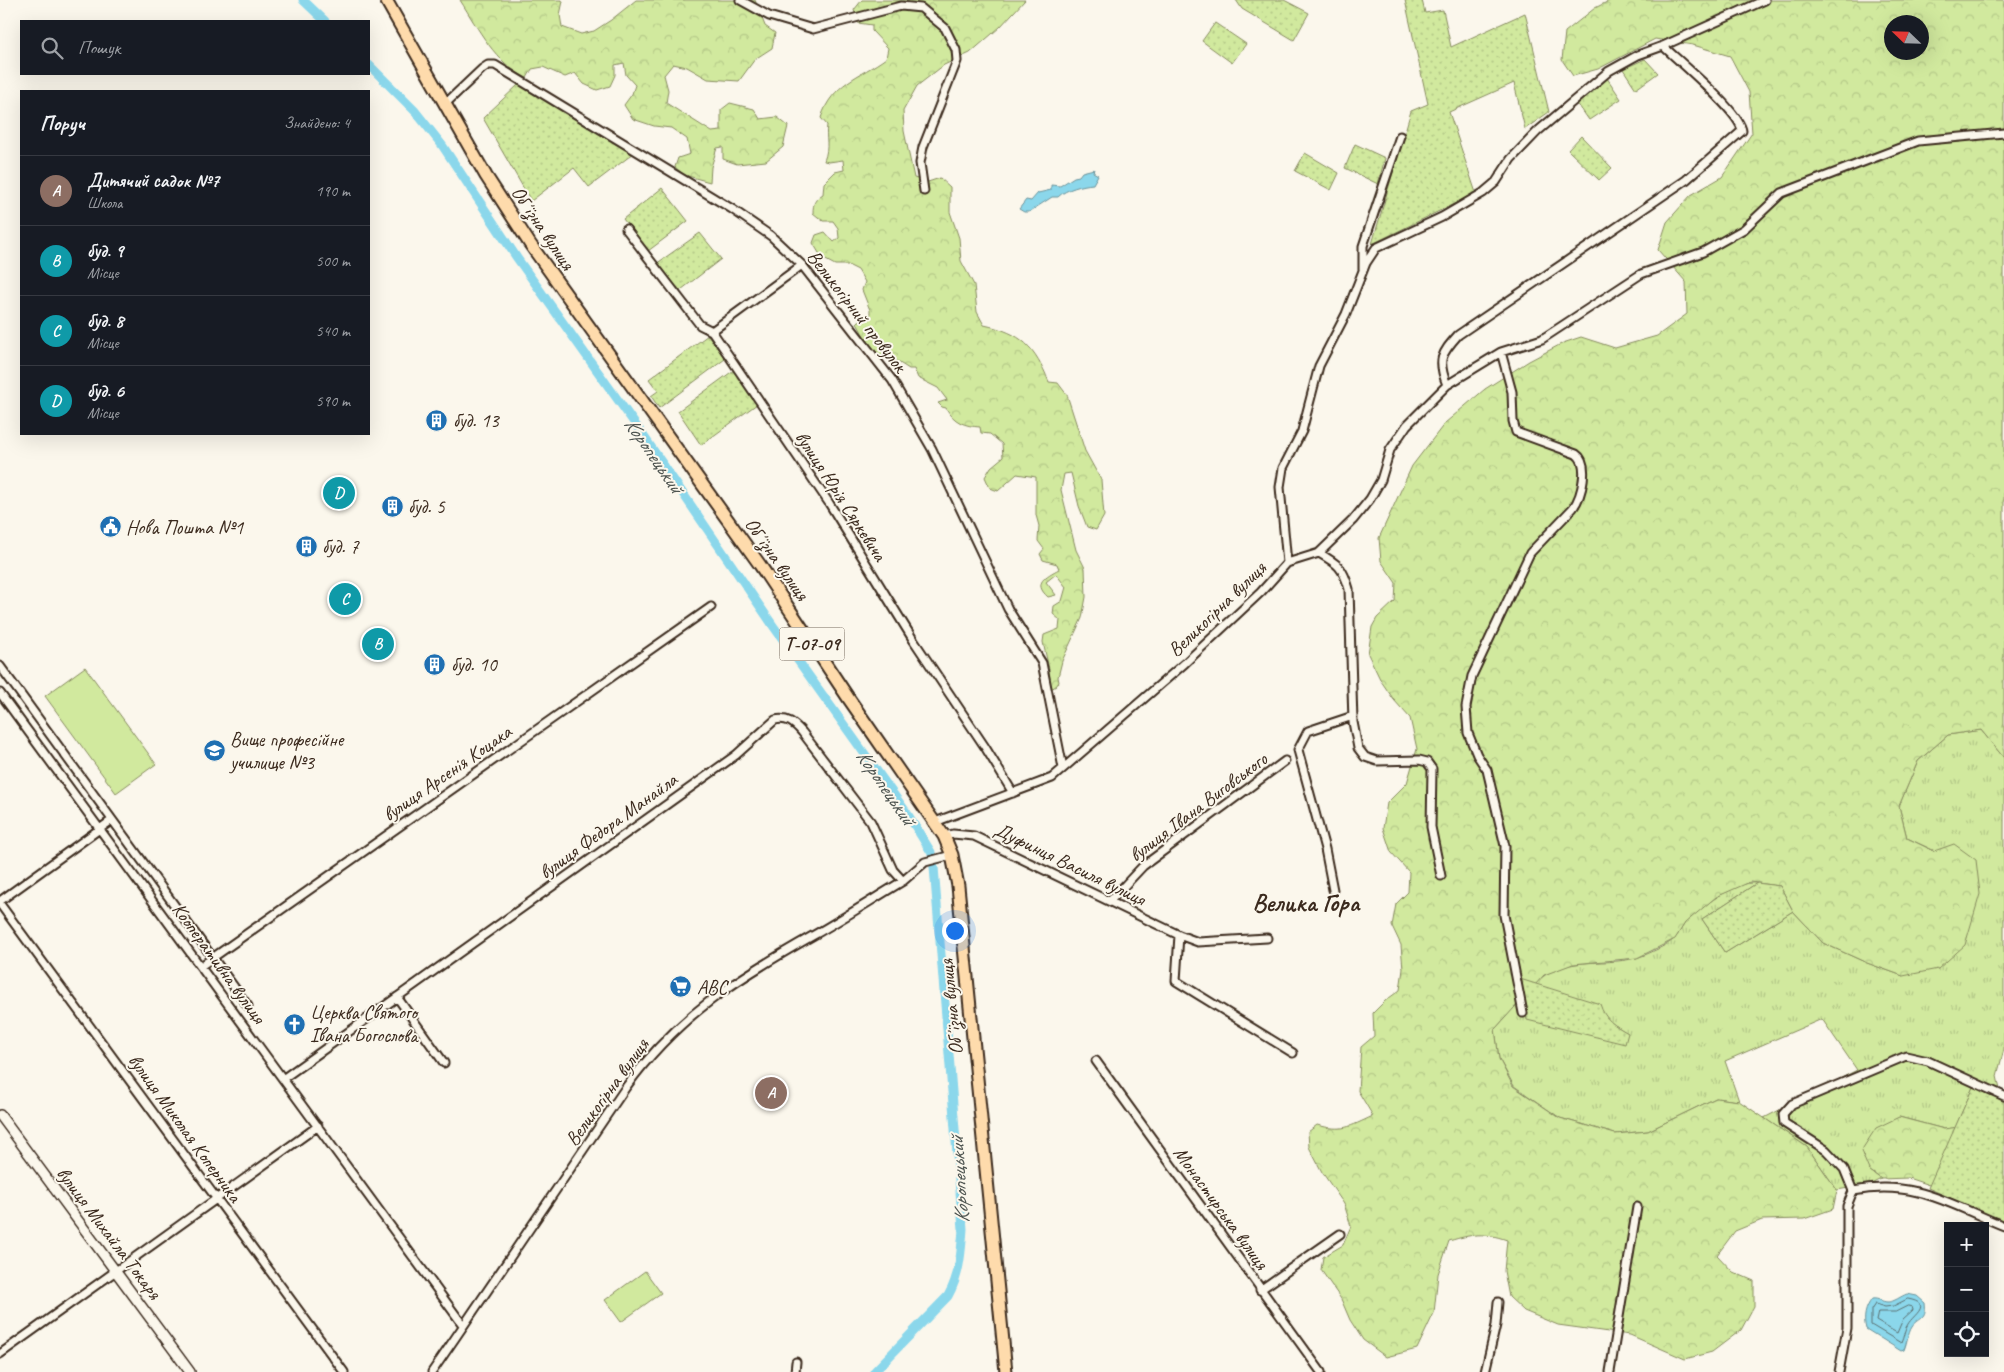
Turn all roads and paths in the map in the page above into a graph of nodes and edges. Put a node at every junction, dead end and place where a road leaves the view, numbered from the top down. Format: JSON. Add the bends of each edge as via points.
{"nodes":[{"id":1,"x":386,"y":0,"type":"edge"},
{"id":2,"x":740,"y":0,"type":"edge"},
{"id":3,"x":1765,"y":0,"type":"edge"},
{"id":4,"x":1663,"y":46,"type":"junction"},
{"id":5,"x":444,"y":106,"type":"junction"},
{"id":6,"x":2004,"y":133,"type":"edge"},
{"id":7,"x":1400,"y":136,"type":"dead end"},
{"id":8,"x":924,"y":191,"type":"dead end"},
{"id":9,"x":626,"y":229,"type":"dead end"},
{"id":10,"x":802,"y":265,"type":"junction"},
{"id":11,"x":1363,"y":272,"type":"junction"},
{"id":12,"x":712,"y":331,"type":"junction"},
{"id":13,"x":1501,"y":352,"type":"junction"},
{"id":14,"x":1446,"y":385,"type":"junction"},
{"id":15,"x":1319,"y":553,"type":"junction"},
{"id":16,"x":1287,"y":563,"type":"junction"},
{"id":17,"x":711,"y":607,"type":"dead end"},
{"id":18,"x":0,"y":666,"type":"edge"},
{"id":19,"x":0,"y":693,"type":"edge"},
{"id":20,"x":1353,"y":716,"type":"junction"},
{"id":21,"x":1285,"y":761,"type":"dead end"},
{"id":22,"x":1063,"y":768,"type":"junction"},
{"id":23,"x":1013,"y":793,"type":"junction"},
{"id":24,"x":112,"y":820,"type":"junction"},
{"id":25,"x":935,"y":822,"type":"junction"},
{"id":26,"x":100,"y":829,"type":"junction"},
{"id":27,"x":944,"y":836,"type":"junction"},
{"id":28,"x":952,"y":854,"type":"junction"},
{"id":29,"x":1441,"y":876,"type":"dead end"},
{"id":30,"x":903,"y":881,"type":"junction"},
{"id":31,"x":1333,"y":890,"type":"dead end"},
{"id":32,"x":1110,"y":901,"type":"junction"},
{"id":33,"x":0,"y":903,"type":"edge"},
{"id":34,"x":1179,"y":936,"type":"junction"},
{"id":35,"x":1267,"y":938,"type":"dead end"},
{"id":36,"x":212,"y":958,"type":"junction"},
{"id":37,"x":201,"y":966,"type":"junction"},
{"id":38,"x":397,"y":998,"type":"junction"},
{"id":39,"x":248,"y":1006,"type":"dead end"},
{"id":40,"x":1523,"y":1013,"type":"dead end"},
{"id":41,"x":1293,"y":1053,"type":"dead end"},
{"id":42,"x":1096,"y":1061,"type":"dead end"},
{"id":43,"x":444,"y":1063,"type":"dead end"},
{"id":44,"x":284,"y":1078,"type":"junction"},
{"id":45,"x":2004,"y":1096,"type":"edge"},
{"id":46,"x":0,"y":1116,"type":"edge"},
{"id":47,"x":318,"y":1126,"type":"junction"},
{"id":48,"x":1853,"y":1191,"type":"junction"},
{"id":49,"x":217,"y":1198,"type":"junction"},
{"id":50,"x":1637,"y":1207,"type":"dead end"},
{"id":51,"x":2004,"y":1226,"type":"edge"},
{"id":52,"x":1340,"y":1234,"type":"dead end"},
{"id":53,"x":115,"y":1270,"type":"junction"},
{"id":54,"x":1260,"y":1290,"type":"junction"},
{"id":55,"x":1498,"y":1302,"type":"dead end"},
{"id":56,"x":463,"y":1325,"type":"junction"},
{"id":57,"x":0,"y":1354,"type":"edge"},
{"id":58,"x":796,"y":1362,"type":"dead end"},
{"id":59,"x":190,"y":1372,"type":"edge"},
{"id":60,"x":344,"y":1372,"type":"edge"},
{"id":61,"x":432,"y":1372,"type":"edge"},
{"id":62,"x":795,"y":1372,"type":"edge"},
{"id":63,"x":1006,"y":1372,"type":"edge"},
{"id":64,"x":1321,"y":1372,"type":"edge"},
{"id":65,"x":1485,"y":1372,"type":"edge"},
{"id":66,"x":1610,"y":1372,"type":"edge"},
{"id":67,"x":1839,"y":1372,"type":"edge"}],
"edges":[{"from":1,"to":5,"type":"main road","name":"Обʼїзна вулиця","number":"Т-07-09"},
{"from":2,"to":8,"type":"street","via":[[769,16],[813,29],[901,6],[921,8],[946,28],[956,50],[957,61],[923,147],[920,163]]},
{"from":3,"to":4,"type":"street","name":"Великогірна вулиця"},
{"from":4,"to":11,"type":"street","name":"Великогірна вулиця","via":[[1609,71],[1538,131],[1483,193],[1442,217],[1376,248]]},
{"from":4,"to":14,"type":"street","via":[[1732,112],[1742,125],[1742,131],[1686,180],[1458,335],[1444,351],[1440,369]]},
{"from":5,"to":10,"type":"street","name":"Великогірний провулок","via":[[482,69],[495,65],[732,209],[771,236]]},
{"from":5,"to":25,"type":"main road","name":"Обʼїзна вулиця","number":"Т-07-09","via":[[530,244],[760,565]]},
{"from":6,"to":13,"type":"street","via":[[1918,141],[1782,193],[1744,229],[1712,248],[1641,274],[1542,339]]},
{"from":7,"to":11,"type":"street","via":[[1363,246]]},
{"from":9,"to":12,"type":"street","name":"вулиця Юрія Сяркевича","via":[[700,325]]},
{"from":10,"to":12,"type":"street"},
{"from":10,"to":22,"type":"street","name":"Великогірний провулок","via":[[892,380],[932,449],[1008,610],[1042,663]]},
{"from":11,"to":16,"type":"street","name":"Великогірна вулиця","via":[[1319,366],[1302,430],[1283,468],[1280,487]]},
{"from":12,"to":23,"type":"street","name":"вулиця Юрія Сяркевича","via":[[829,503]]},
{"from":13,"to":14,"type":"street"},
{"from":13,"to":40,"type":"street","via":[[1512,392],[1516,432],[1576,454],[1583,463],[1579,500],[1530,553],[1472,676],[1466,707],[1468,733],[1487,770],[1505,846],[1504,916]]},
{"from":14,"to":15,"type":"street","via":[[1403,431],[1390,450],[1381,480],[1370,499]]},
{"from":15,"to":16,"type":"street"},
{"from":15,"to":20,"type":"street","via":[[1339,564],[1345,574]]},
{"from":16,"to":22,"type":"street","name":"Великогірна вулиця","via":[[1262,592]]},
{"from":17,"to":36,"type":"street","name":"вулиця Арсенія Коцака"},
{"from":18,"to":24,"type":"street","name":"Кооперативна вулиця"},
{"from":19,"to":26,"type":"street","name":"Кооперативна вулиця"},
{"from":20,"to":29,"type":"street","via":[[1358,748],[1365,757],[1377,761],[1419,760],[1427,762],[1432,769],[1431,827]]},
{"from":20,"to":31,"type":"street","via":[[1308,731],[1298,750]]},
{"from":21,"to":32,"type":"street","name":"вулиця Івана Виговського","via":[[1143,866]]},
{"from":22,"to":23,"type":"street","name":"Великогірна вулиця","via":[[1052,778]]},
{"from":23,"to":25,"type":"street","name":"Великогірна вулиця"},
{"from":24,"to":26,"type":"street"},
{"from":24,"to":36,"type":"street","name":"Кооперативна вулиця"},
{"from":25,"to":27,"type":"main road","name":"Обʼїзна вулиця","number":"Т-07-09"},
{"from":26,"to":33,"type":"street"},
{"from":26,"to":37,"type":"street","name":"Кооперативна вулиця"},
{"from":27,"to":28,"type":"main road","name":"Обʼїзна вулиця","number":"Т-07-09"},
{"from":27,"to":32,"type":"street","name":"Дуфинця Василя вулиця","via":[[974,836]]},
{"from":28,"to":30,"type":"street","name":"Великогірна вулиця","via":[[925,862]]},
{"from":28,"to":63,"type":"main road","name":"Обʼїзна вулиця","number":"Т-07-09","via":[[958,886]]},
{"from":30,"to":38,"type":"street","name":"вулиця Федора Манайла","via":[[887,859],[871,822],[802,732],[783,718]]},
{"from":30,"to":56,"type":"street","name":"Великогірна вулиця","via":[[747,973],[695,1012],[652,1053]]},
{"from":32,"to":34,"type":"street","name":"Дуфинця Василя вулиця"},
{"from":33,"to":49,"type":"street","name":"вулиця Миколая Коперника"},
{"from":34,"to":35,"type":"street","name":"Дуфинця Василя вулиця","via":[[1198,942]]},
{"from":34,"to":41,"type":"street","via":[[1176,981]]},
{"from":36,"to":37,"type":"street","name":"вулиця Арсенія Коцака"},
{"from":36,"to":39,"type":"street","name":"Кооперативна вулиця"},
{"from":37,"to":44,"type":"street","name":"Кооперативна вулиця"},
{"from":38,"to":43,"type":"street"},
{"from":38,"to":44,"type":"street","name":"вулиця Федора Манайла"},
{"from":42,"to":54,"type":"street","name":"Монастирська вулиця"},
{"from":44,"to":47,"type":"street","name":"Кооперативна вулиця"},
{"from":45,"to":48,"type":"street","via":[[1928,1061],[1906,1056],[1792,1104],[1783,1114],[1784,1123],[1826,1150],[1844,1169]]},
{"from":46,"to":53,"type":"street","name":"вулиця Михайла Токаря"},
{"from":47,"to":49,"type":"street"},
{"from":47,"to":56,"type":"street","name":"Кооперативна вулиця"},
{"from":48,"to":51,"type":"street","via":[[1900,1188],[1926,1193]]},
{"from":48,"to":67,"type":"street","via":[[1847,1206],[1847,1328]]},
{"from":49,"to":53,"type":"street"},
{"from":49,"to":60,"type":"street","name":"вулиця Миколая Коперника"},
{"from":50,"to":66,"type":"street"},
{"from":52,"to":54,"type":"street"},
{"from":53,"to":57,"type":"street"},
{"from":53,"to":59,"type":"street","name":"вулиця Михайла Токаря"},
{"from":54,"to":64,"type":"street","name":"Монастирська вулиця"},
{"from":55,"to":65,"type":"street"},
{"from":56,"to":61,"type":"street","name":"Великогірна вулиця"},
{"from":58,"to":62,"type":"street"}]}
